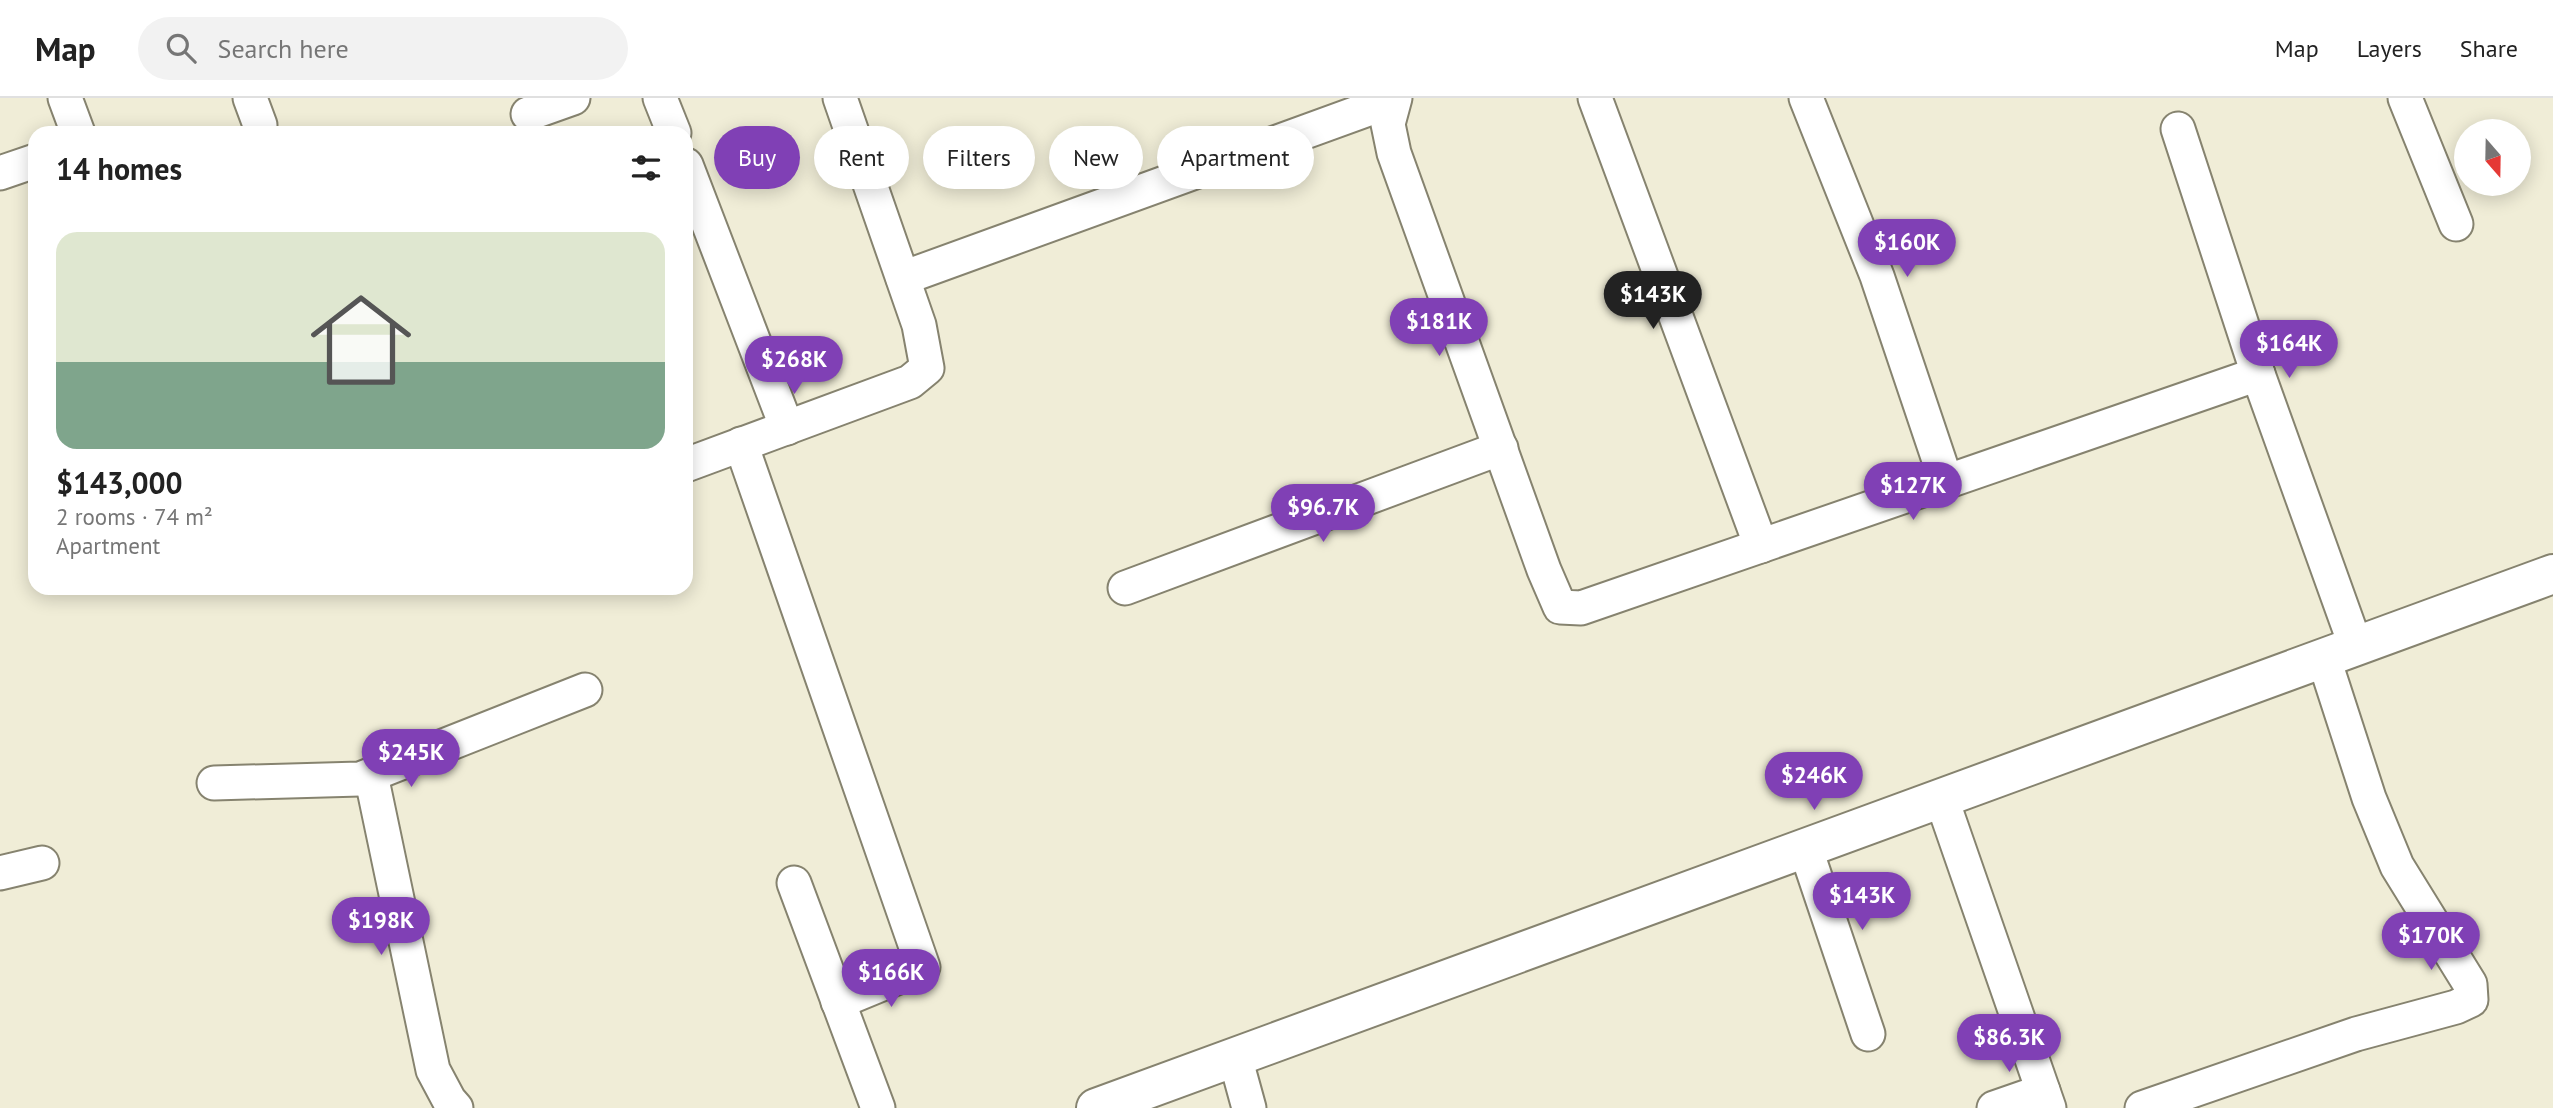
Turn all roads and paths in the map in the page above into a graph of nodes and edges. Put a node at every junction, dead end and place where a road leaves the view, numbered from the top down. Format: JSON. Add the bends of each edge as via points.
{"nodes":[{"id":1,"x":65,"y":98,"type":"edge"},
{"id":2,"x":573,"y":98,"type":"edge"},
{"id":3,"x":660,"y":98,"type":"edge"},
{"id":4,"x":840,"y":98,"type":"edge"},
{"id":5,"x":1595,"y":98,"type":"edge"},
{"id":6,"x":1806,"y":98,"type":"edge"},
{"id":7,"x":2405,"y":98,"type":"edge"},
{"id":8,"x":1394,"y":99,"type":"edge"},
{"id":9,"x":528,"y":114,"type":"dead end"},
{"id":10,"x":75,"y":126,"type":"edge"},
{"id":11,"x":671,"y":126,"type":"edge"},
{"id":12,"x":2178,"y":129,"type":"dead end"},
{"id":13,"x":28,"y":163,"type":"edge"},
{"id":14,"x":0,"y":173,"type":"edge"},
{"id":15,"x":693,"y":183,"type":"edge"},
{"id":16,"x":2456,"y":224,"type":"dead end"},
{"id":17,"x":903,"y":278,"type":"junction"},
{"id":18,"x":2258,"y":374,"type":"junction"},
{"id":19,"x":787,"y":428,"type":"junction"},
{"id":20,"x":741,"y":444,"type":"junction"},
{"id":21,"x":1501,"y":449,"type":"junction"},
{"id":22,"x":693,"y":462,"type":"edge"},
{"id":23,"x":1946,"y":481,"type":"junction"},
{"id":24,"x":1761,"y":546,"type":"junction"},
{"id":25,"x":2553,"y":574,"type":"edge"},
{"id":26,"x":1125,"y":588,"type":"dead end"},
{"id":27,"x":2340,"y":653,"type":"junction"},
{"id":28,"x":585,"y":690,"type":"dead end"},
{"id":29,"x":371,"y":775,"type":"junction"},
{"id":30,"x":214,"y":783,"type":"dead end"},
{"id":31,"x":1941,"y":797,"type":"junction"},
{"id":32,"x":1805,"y":847,"type":"junction"},
{"id":33,"x":42,"y":863,"type":"dead end"},
{"id":34,"x":0,"y":873,"type":"edge"},
{"id":35,"x":794,"y":883,"type":"dead end"},
{"id":36,"x":838,"y":1002,"type":"junction"},
{"id":37,"x":1868,"y":1034,"type":"dead end"},
{"id":38,"x":1235,"y":1057,"type":"junction"},
{"id":39,"x":2046,"y":1099,"type":"edge"},
{"id":40,"x":456,"y":1108,"type":"edge"},
{"id":41,"x":878,"y":1108,"type":"edge"},
{"id":42,"x":1096,"y":1108,"type":"edge"},
{"id":43,"x":1249,"y":1108,"type":"edge"},
{"id":44,"x":1994,"y":1108,"type":"edge"},
{"id":45,"x":2142,"y":1108,"type":"edge"}],
"edges":[{"from":1,"to":10,"type":"street"},
{"from":2,"to":9,"type":"street"},
{"from":3,"to":11,"type":"street"},
{"from":4,"to":17,"type":"street"},
{"from":5,"to":24,"type":"street"},
{"from":6,"to":23,"type":"street","via":[[1877,276]]},
{"from":7,"to":16,"type":"street"},
{"from":8,"to":17,"type":"street"},
{"from":8,"to":21,"type":"street","via":[[1388,124],[1394,153]]},
{"from":12,"to":18,"type":"street"},
{"from":13,"to":14,"type":"street"},
{"from":15,"to":19,"type":"street"},
{"from":17,"to":19,"type":"street","via":[[927,368],[910,382]]},
{"from":18,"to":23,"type":"street"},
{"from":18,"to":27,"type":"street"},
{"from":19,"to":20,"type":"street"},
{"from":20,"to":22,"type":"street"},
{"from":20,"to":36,"type":"street","via":[[923,967]]},
{"from":21,"to":24,"type":"street","via":[[1560,607],[1581,608]]},
{"from":21,"to":26,"type":"street"},
{"from":23,"to":24,"type":"street"},
{"from":25,"to":27,"type":"street"},
{"from":27,"to":31,"type":"street"},
{"from":27,"to":45,"type":"street","via":[[2369,798],[2397,866],[2470,984],[2471,1000],[2356,1034]]},
{"from":28,"to":29,"type":"street"},
{"from":29,"to":30,"type":"street"},
{"from":29,"to":40,"type":"street","via":[[433,1070]]},
{"from":31,"to":32,"type":"street"},
{"from":31,"to":39,"type":"street"},
{"from":32,"to":37,"type":"street"},
{"from":32,"to":38,"type":"street"},
{"from":33,"to":34,"type":"street"},
{"from":35,"to":36,"type":"street"},
{"from":36,"to":41,"type":"street"},
{"from":38,"to":42,"type":"street"},
{"from":38,"to":43,"type":"street"},
{"from":39,"to":44,"type":"street"}]}
